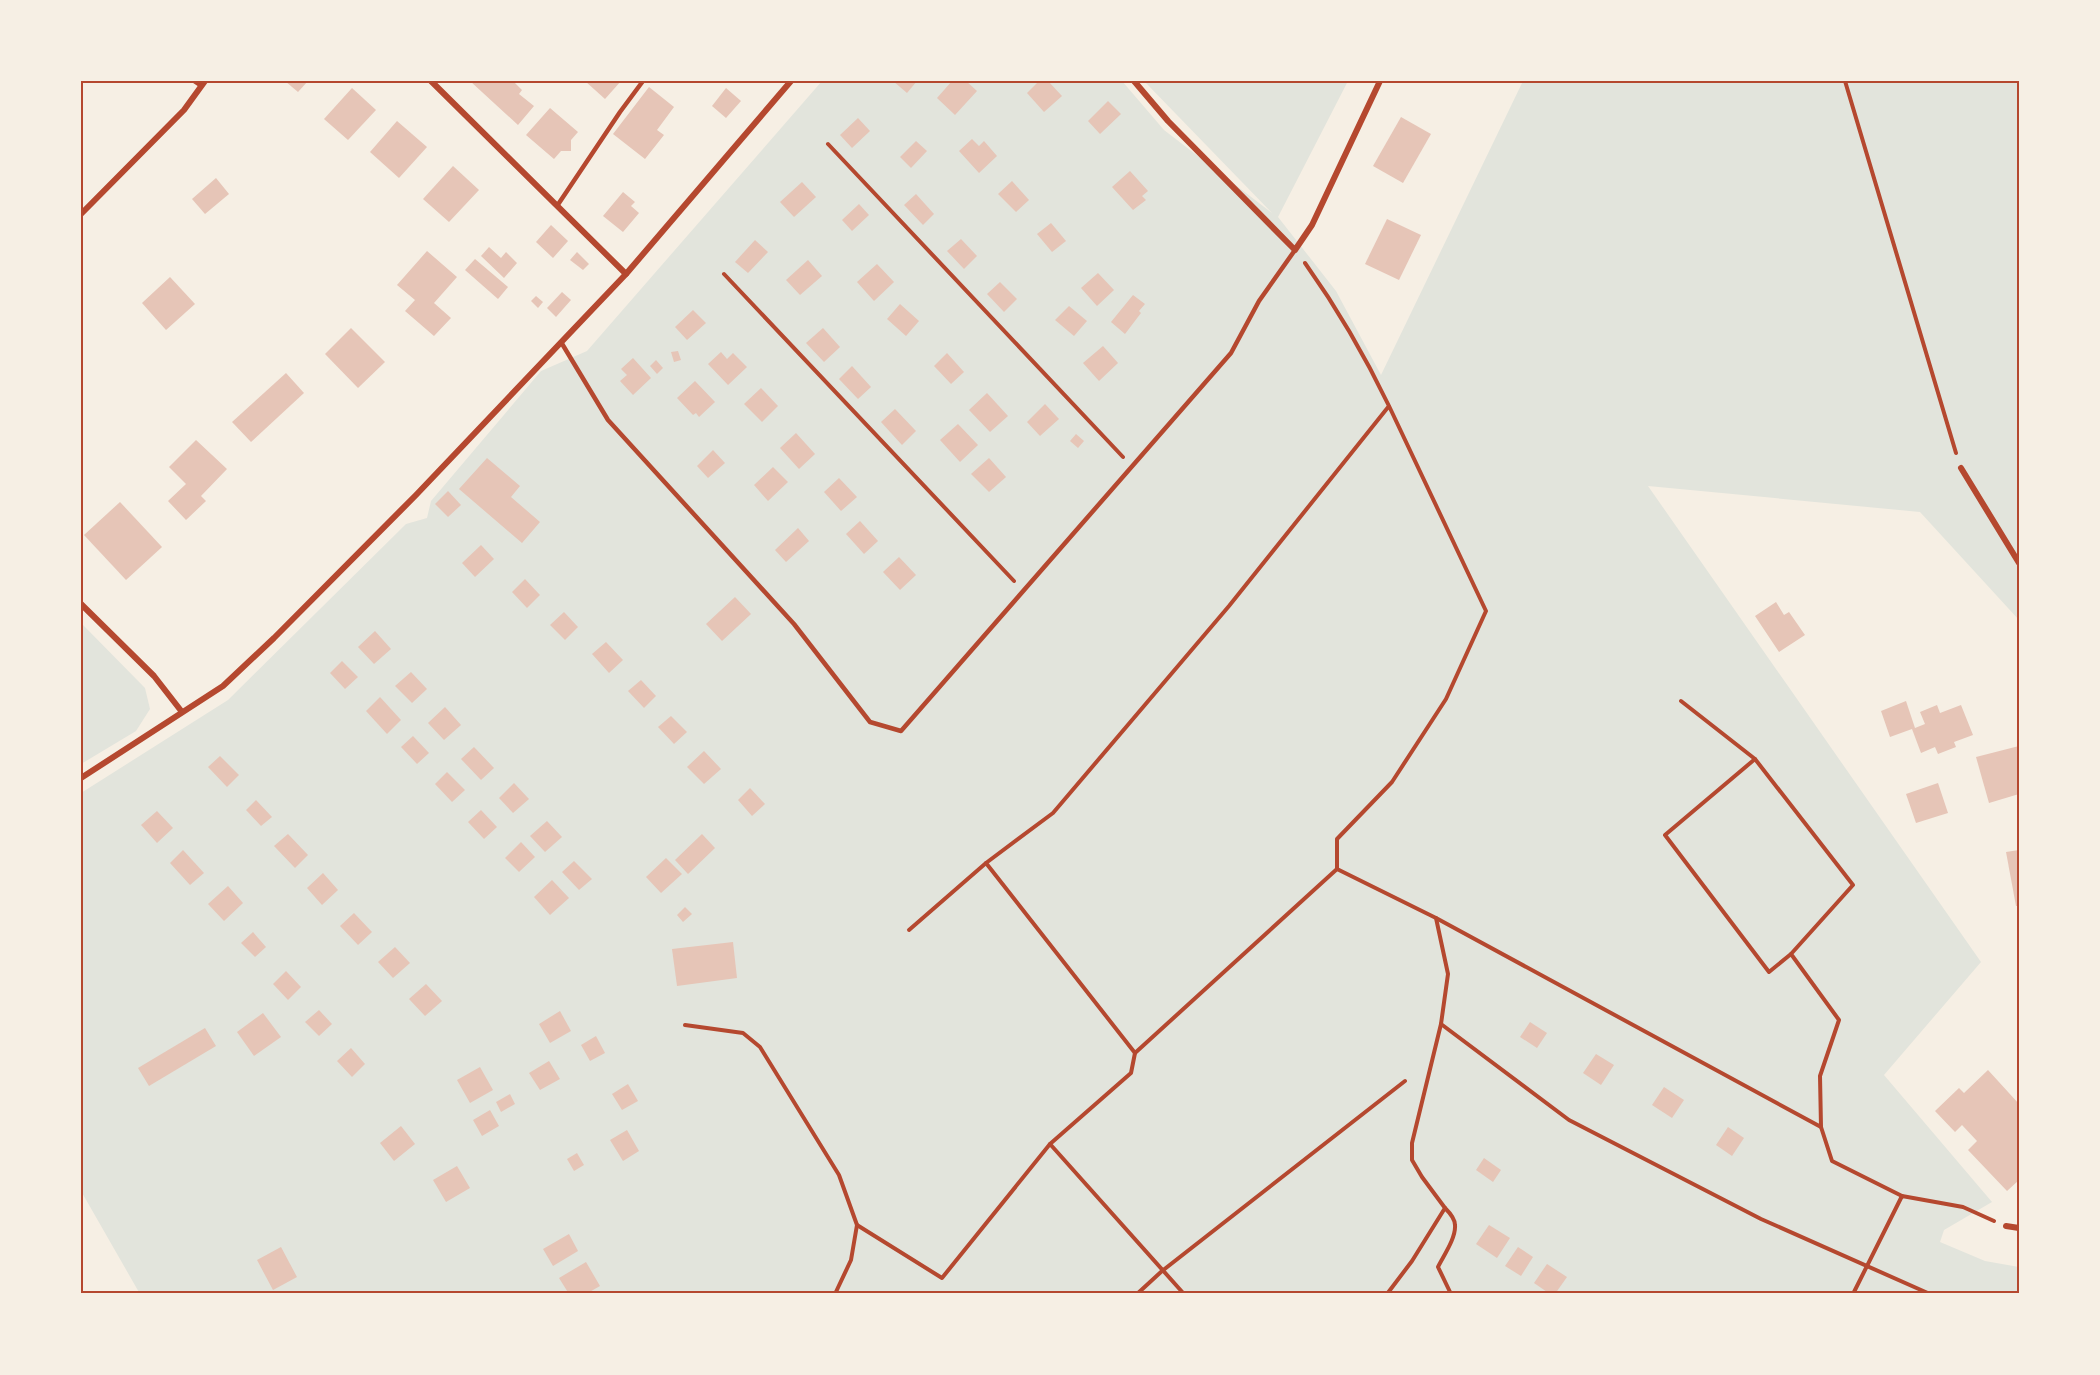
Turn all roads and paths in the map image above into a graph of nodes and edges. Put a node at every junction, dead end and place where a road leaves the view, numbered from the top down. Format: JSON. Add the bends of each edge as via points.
{"nodes":[{"id":1,"x":431,"y":81,"type":"edge"},
{"id":2,"x":643,"y":81,"type":"edge"},
{"id":3,"x":791,"y":81,"type":"edge"},
{"id":4,"x":1134,"y":81,"type":"edge"},
{"id":5,"x":1380,"y":81,"type":"edge"},
{"id":6,"x":1845,"y":81,"type":"edge"},
{"id":7,"x":200,"y":82,"type":"edge"},
{"id":8,"x":828,"y":144,"type":"dead end"},
{"id":9,"x":557,"y":206,"type":"junction"},
{"id":10,"x":81,"y":214,"type":"edge"},
{"id":11,"x":1295,"y":250,"type":"junction"},
{"id":12,"x":627,"y":274,"type":"junction"},
{"id":13,"x":724,"y":274,"type":"dead end"},
{"id":14,"x":561,"y":342,"type":"junction"},
{"id":15,"x":1389,"y":406,"type":"junction"},
{"id":16,"x":1132,"y":466,"type":"junction"},
{"id":17,"x":1961,"y":468,"type":"joint"},
{"id":18,"x":2019,"y":563,"type":"edge"},
{"id":19,"x":1023,"y":590,"type":"junction"},
{"id":20,"x":81,"y":604,"type":"edge"},
{"id":21,"x":1681,"y":701,"type":"dead end"},
{"id":22,"x":182,"y":712,"type":"junction"},
{"id":23,"x":1755,"y":759,"type":"junction"},
{"id":24,"x":81,"y":778,"type":"edge"},
{"id":25,"x":986,"y":862,"type":"junction"},
{"id":26,"x":1337,"y":868,"type":"junction"},
{"id":27,"x":1436,"y":918,"type":"junction"},
{"id":28,"x":909,"y":930,"type":"dead end"},
{"id":29,"x":1791,"y":954,"type":"junction"},
{"id":30,"x":1441,"y":1024,"type":"junction"},
{"id":31,"x":685,"y":1025,"type":"dead end"},
{"id":32,"x":1135,"y":1053,"type":"junction"},
{"id":33,"x":1405,"y":1081,"type":"dead end"},
{"id":34,"x":1821,"y":1127,"type":"junction"},
{"id":35,"x":1050,"y":1144,"type":"junction"},
{"id":36,"x":1902,"y":1196,"type":"junction"},
{"id":37,"x":1445,"y":1208,"type":"junction"},
{"id":38,"x":857,"y":1225,"type":"junction"},
{"id":39,"x":2006,"y":1226,"type":"joint"},
{"id":40,"x":2019,"y":1228,"type":"edge"},
{"id":41,"x":1867,"y":1266,"type":"junction"},
{"id":42,"x":1162,"y":1270,"type":"junction"},
{"id":43,"x":835,"y":1294,"type":"edge"},
{"id":44,"x":1137,"y":1294,"type":"edge"},
{"id":45,"x":1184,"y":1294,"type":"edge"},
{"id":46,"x":1387,"y":1294,"type":"edge"},
{"id":47,"x":1451,"y":1294,"type":"edge"},
{"id":48,"x":1853,"y":1294,"type":"edge"},
{"id":49,"x":1930,"y":1294,"type":"edge"}],
"edges":[{"from":1,"to":9,"type":"street"},
{"from":2,"to":9,"type":"lane"},
{"from":3,"to":12,"type":"street"},
{"from":4,"to":11,"type":"street"},
{"from":5,"to":11,"type":"street","via":[[1312,225]]},
{"from":6,"to":17,"type":"path"},
{"from":7,"to":10,"type":"street","via":[[184,110]]},
{"from":8,"to":16,"type":"path"},
{"from":9,"to":12,"type":"street"},
{"from":11,"to":15,"type":"path","via":[[1350,331]]},
{"from":11,"to":16,"type":"lane","via":[[1259,301],[1231,353]]},
{"from":12,"to":14,"type":"street"},
{"from":13,"to":19,"type":"path"},
{"from":14,"to":19,"type":"lane","via":[[608,420],[794,624],[870,722],[901,731]]},
{"from":14,"to":22,"type":"street","via":[[274,638],[223,686]]},
{"from":15,"to":25,"type":"path","via":[[1229,606],[1053,813]]},
{"from":15,"to":26,"type":"path","via":[[1486,611],[1446,699],[1392,782],[1337,839]]},
{"from":16,"to":19,"type":"lane"},
{"from":17,"to":18,"type":"street"},
{"from":20,"to":22,"type":"street","via":[[154,676]]},
{"from":21,"to":23,"type":"path"},
{"from":22,"to":24,"type":"street"},
{"from":23,"to":29,"type":"path","via":[[1853,885]]},
{"from":23,"to":29,"type":"path","via":[[1665,835],[1769,972]]},
{"from":25,"to":28,"type":"path"},
{"from":25,"to":32,"type":"path"},
{"from":26,"to":27,"type":"path"},
{"from":26,"to":32,"type":"path"},
{"from":27,"to":30,"type":"path","via":[[1448,974]]},
{"from":27,"to":34,"type":"path"},
{"from":29,"to":34,"type":"path","via":[[1839,1020],[1820,1076]]},
{"from":30,"to":37,"type":"path","via":[[1412,1143],[1412,1160]]},
{"from":30,"to":41,"type":"path","via":[[1569,1120],[1761,1219]]},
{"from":31,"to":38,"type":"path","via":[[743,1033],[760,1047],[839,1174]]},
{"from":32,"to":35,"type":"path","via":[[1131,1073]]},
{"from":33,"to":42,"type":"path"},
{"from":34,"to":36,"type":"path","via":[[1832,1161]]},
{"from":35,"to":38,"type":"path","via":[[942,1278]]},
{"from":35,"to":42,"type":"path"},
{"from":36,"to":39,"type":"path","via":[[1963,1207]]},
{"from":36,"to":41,"type":"path"},
{"from":37,"to":46,"type":"path"},
{"from":37,"to":47,"type":"path","via":[[1455,1225],[1438,1267]]},
{"from":38,"to":43,"type":"path","via":[[851,1260]]},
{"from":39,"to":40,"type":"street"},
{"from":41,"to":48,"type":"path"},
{"from":41,"to":49,"type":"path"},
{"from":42,"to":44,"type":"path"},
{"from":42,"to":45,"type":"path"}]}
